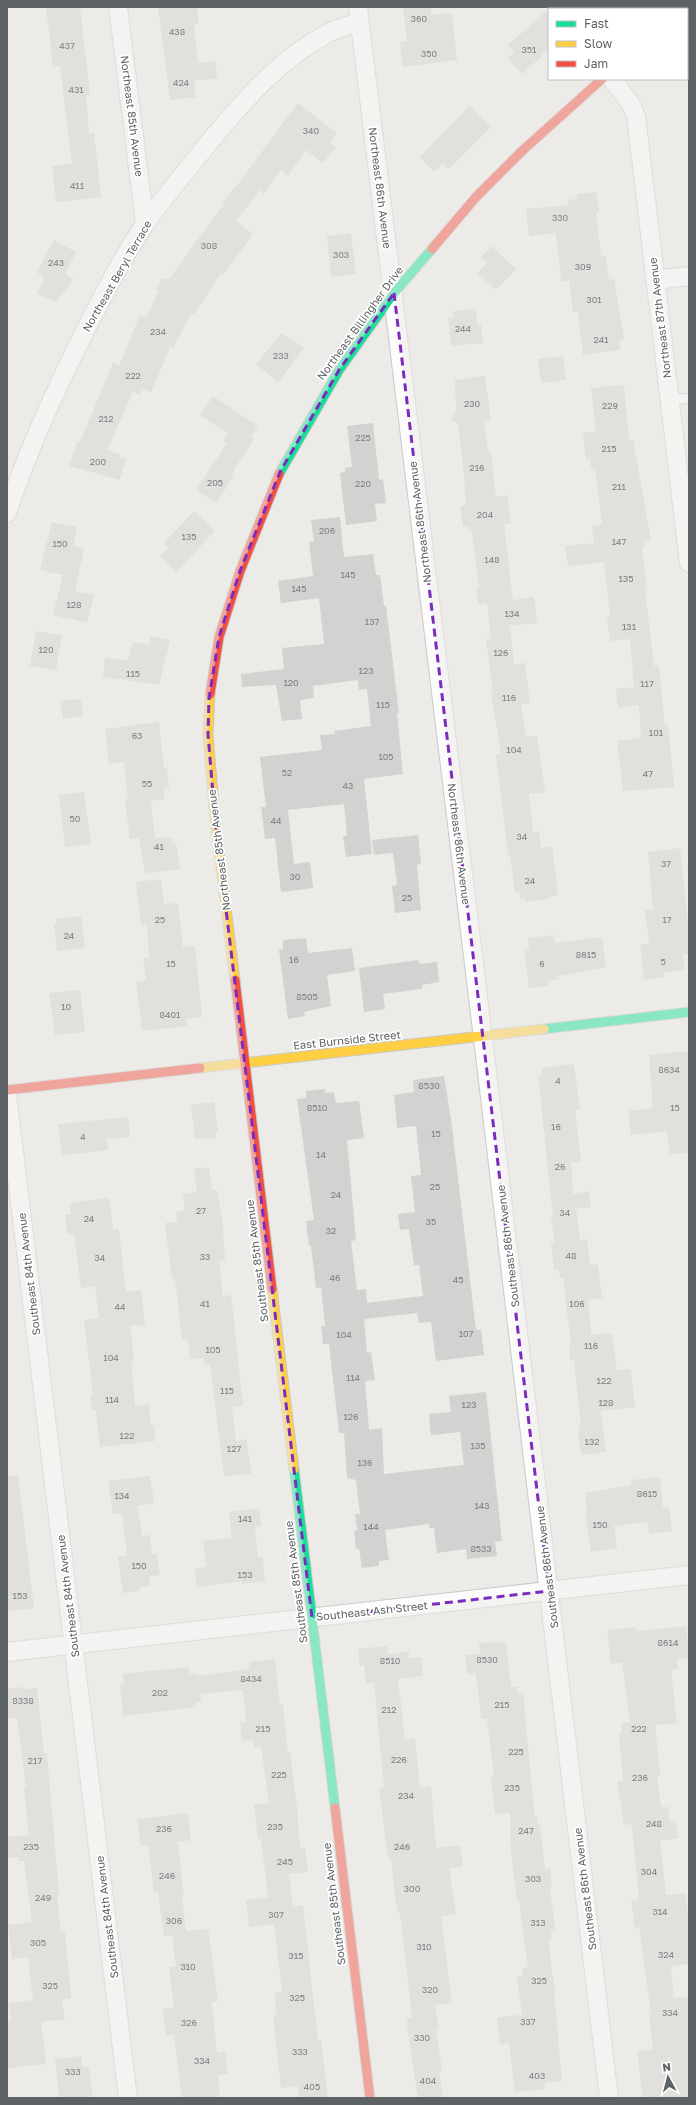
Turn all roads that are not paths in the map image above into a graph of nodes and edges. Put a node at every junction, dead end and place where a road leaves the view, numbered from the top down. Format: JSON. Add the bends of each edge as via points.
{"nodes":[{"id":1,"x":118,"y":7,"type":"edge"},
{"id":2,"x":358,"y":15,"type":"edge"},
{"id":3,"x":601,"y":80,"type":"edge"},
{"id":4,"x":613,"y":80,"type":"edge"},
{"id":5,"x":145,"y":224,"type":"junction"},
{"id":6,"x":689,"y":276,"type":"edge"},
{"id":7,"x":655,"y":280,"type":"junction"},
{"id":8,"x":394,"y":293,"type":"junction"},
{"id":9,"x":689,"y":398,"type":"edge"},
{"id":10,"x":670,"y":400,"type":"junction"},
{"id":11,"x":12,"y":482,"type":"edge"},
{"id":12,"x":7,"y":513,"type":"edge"},
{"id":13,"x":686,"y":521,"type":"edge"},
{"id":14,"x":689,"y":563,"type":"edge"},
{"id":15,"x":219,"y":637,"type":"joint"},
{"id":16,"x":689,"y":1012,"type":"edge"},
{"id":17,"x":483,"y":1037,"type":"junction"},
{"id":18,"x":245,"y":1064,"type":"junction"},
{"id":19,"x":7,"y":1090,"type":"edge"},
{"id":20,"x":7,"y":1094,"type":"edge"},
{"id":21,"x":689,"y":1575,"type":"edge"},
{"id":22,"x":549,"y":1591,"type":"junction"},
{"id":23,"x":312,"y":1618,"type":"junction"},
{"id":24,"x":74,"y":1645,"type":"junction"},
{"id":25,"x":7,"y":1652,"type":"edge"},
{"id":26,"x":128,"y":2098,"type":"edge"},
{"id":27,"x":370,"y":2098,"type":"edge"},
{"id":28,"x":609,"y":2098,"type":"edge"}],
"edges":[{"from":1,"to":5,"type":"street","name":"Northeast 85th Avenue"},
{"from":2,"to":5,"type":"street","name":"Northeast Beryl Terrace","via":[[304,47],[271,73],[222,127]]},
{"from":2,"to":8,"type":"street","name":"Northeast 86th Avenue"},
{"from":3,"to":8,"type":"street","name":"Northeast Billingher Drive","via":[[522,151],[476,197]]},
{"from":4,"to":7,"type":"street","name":"Northeast 87th Avenue","via":[[630,103],[636,116]]},
{"from":5,"to":11,"type":"street","name":"Northeast Beryl Terrace","via":[[99,302]]},
{"from":6,"to":7,"type":"street"},
{"from":7,"to":10,"type":"street","name":"Northeast 87th Avenue"},
{"from":8,"to":15,"type":"street","name":"Northeast Billingher Drive","via":[[339,370],[280,472],[240,571]]},
{"from":8,"to":17,"type":"street","name":"Northeast 86th Avenue"},
{"from":9,"to":10,"type":"lane"},
{"from":10,"to":13,"type":"street","name":"Northeast 87th Avenue"},
{"from":11,"to":12,"type":"street","name":"Northeast Beryl Terrace"},
{"from":13,"to":14,"type":"street","name":"Northeast 87th Avenue"},
{"from":15,"to":18,"type":"street","name":"Northeast 85th Avenue","via":[[209,698],[208,734],[215,819]]},
{"from":16,"to":17,"type":"street","name":"East Burnside Street"},
{"from":17,"to":18,"type":"street","name":"East Burnside Street"},
{"from":17,"to":22,"type":"street","name":"Southeast 86th Avenue"},
{"from":18,"to":19,"type":"street","name":"East Burnside Street"},
{"from":18,"to":23,"type":"street","name":"Southeast 85th Avenue"},
{"from":20,"to":24,"type":"street","name":"Southeast 84th Avenue"},
{"from":21,"to":22,"type":"street","name":"Southeast Ash Street"},
{"from":22,"to":23,"type":"street","name":"Southeast Ash Street"},
{"from":22,"to":28,"type":"street","name":"Southeast 86th Avenue"},
{"from":23,"to":24,"type":"street","name":"Southeast Ash Street"},
{"from":23,"to":27,"type":"street","name":"Southeast 85th Avenue"},
{"from":24,"to":25,"type":"street","name":"Southeast Ash Street"},
{"from":24,"to":26,"type":"street","name":"Southeast 84th Avenue"}]}
